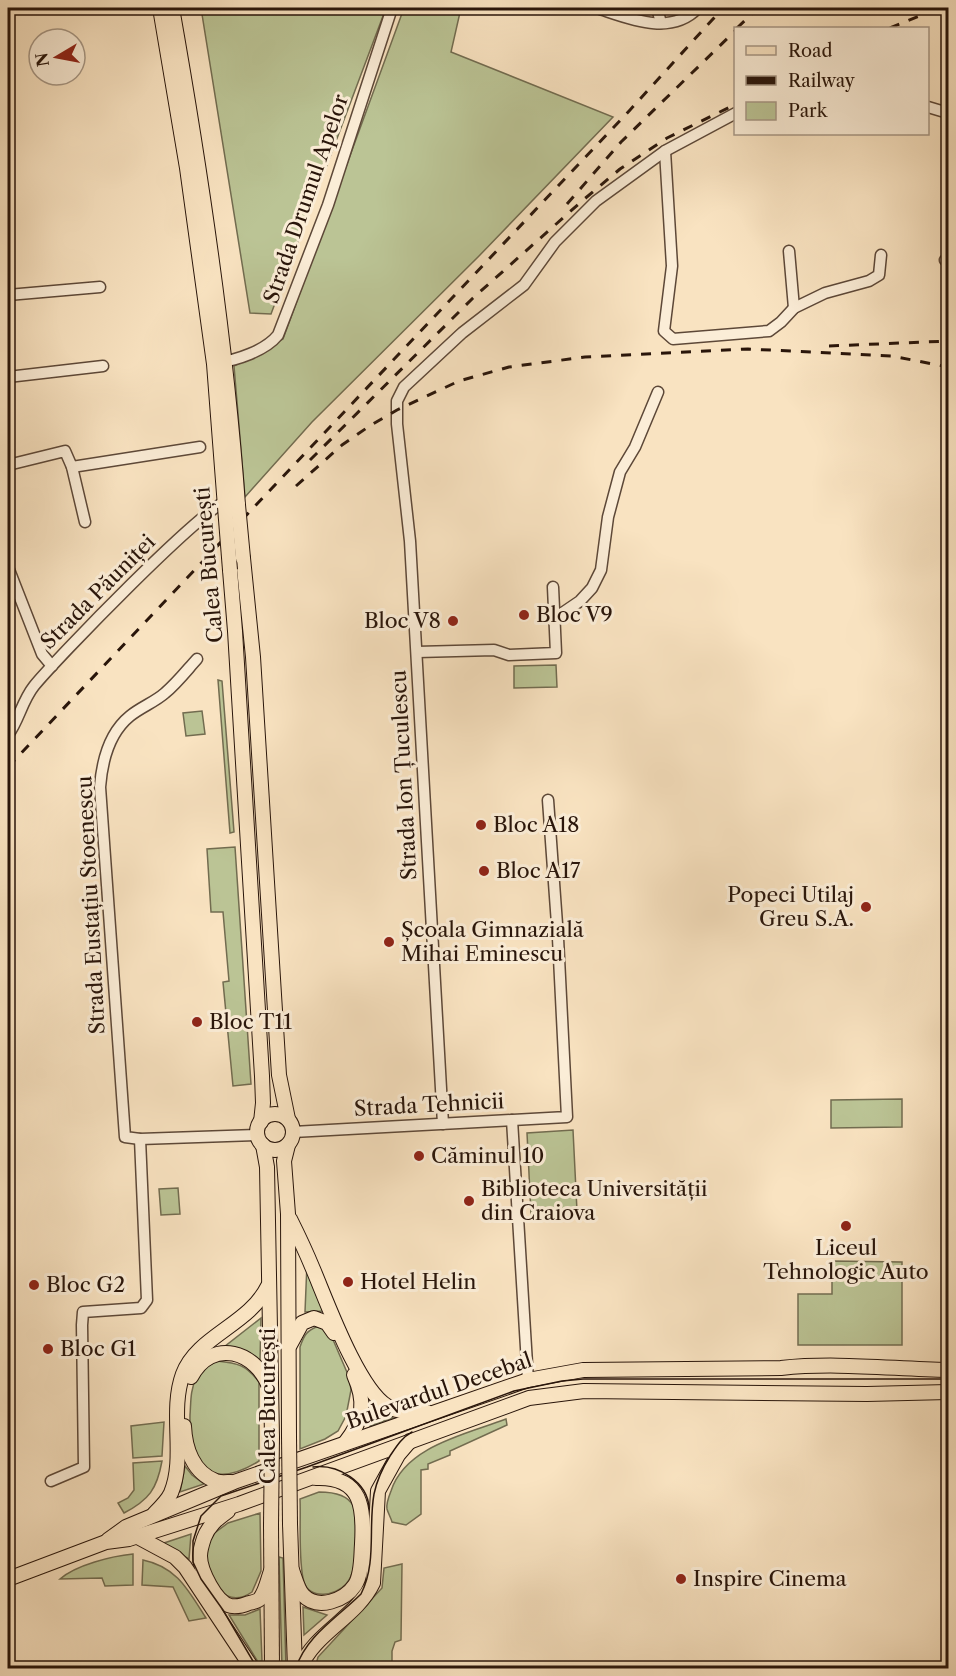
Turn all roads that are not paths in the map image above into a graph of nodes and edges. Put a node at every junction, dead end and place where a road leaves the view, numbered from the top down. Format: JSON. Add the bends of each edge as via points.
{"nodes":[{"id":1,"x":160,"y":8,"type":"edge"},
{"id":2,"x":172,"y":8,"type":"edge"},
{"id":3,"x":392,"y":8,"type":"edge"},
{"id":4,"x":597,"y":8,"type":"edge"},
{"id":5,"x":657,"y":8,"type":"edge"},
{"id":6,"x":698,"y":8,"type":"edge"},
{"id":7,"x":661,"y":23,"type":"junction"},
{"id":8,"x":929,"y":108,"type":"edge"},
{"id":9,"x":948,"y":113,"type":"edge"},
{"id":10,"x":734,"y":114,"type":"edge"},
{"id":11,"x":665,"y":151,"type":"junction"},
{"id":12,"x":789,"y":251,"type":"dead end"},
{"id":13,"x":881,"y":255,"type":"dead end"},
{"id":14,"x":100,"y":287,"type":"dead end"},
{"id":15,"x":8,"y":295,"type":"edge"},
{"id":16,"x":794,"y":308,"type":"junction"},
{"id":17,"x":220,"y":363,"type":"junction"},
{"id":18,"x":103,"y":366,"type":"dead end"},
{"id":19,"x":8,"y":377,"type":"edge"},
{"id":20,"x":658,"y":392,"type":"dead end"},
{"id":21,"x":200,"y":447,"type":"dead end"},
{"id":22,"x":8,"y":465,"type":"edge"},
{"id":23,"x":72,"y":467,"type":"junction"},
{"id":24,"x":231,"y":503,"type":"junction"},
{"id":25,"x":85,"y":522,"type":"dead end"},
{"id":26,"x":8,"y":567,"type":"edge"},
{"id":27,"x":553,"y":587,"type":"dead end"},
{"id":28,"x":555,"y":618,"type":"junction"},
{"id":29,"x":250,"y":630,"type":"junction"},
{"id":30,"x":235,"y":631,"type":"junction"},
{"id":31,"x":417,"y":652,"type":"junction"},
{"id":32,"x":197,"y":659,"type":"dead end"},
{"id":33,"x":52,"y":666,"type":"junction"},
{"id":34,"x":8,"y":735,"type":"edge"},
{"id":35,"x":548,"y":800,"type":"dead end"},
{"id":36,"x":512,"y":1120,"type":"junction"},
{"id":37,"x":443,"y":1124,"type":"junction"},
{"id":38,"x":290,"y":1132,"type":"junction"},
{"id":39,"x":260,"y":1134,"type":"junction"},
{"id":40,"x":140,"y":1139,"type":"junction"},
{"id":41,"x":288,"y":1214,"type":"junction"},
{"id":42,"x":269,"y":1284,"type":"junction"},
{"id":43,"x":289,"y":1347,"type":"junction"},
{"id":44,"x":948,"y":1370,"type":"edge"},
{"id":45,"x":528,"y":1380,"type":"junction"},
{"id":46,"x":948,"y":1392,"type":"edge"},
{"id":47,"x":272,"y":1397,"type":"junction"},
{"id":48,"x":434,"y":1412,"type":"junction"},
{"id":49,"x":411,"y":1440,"type":"junction"},
{"id":50,"x":343,"y":1445,"type":"junction"},
{"id":51,"x":311,"y":1478,"type":"junction"},
{"id":52,"x":51,"y":1481,"type":"dead end"},
{"id":53,"x":234,"y":1482,"type":"junction"},
{"id":54,"x":239,"y":1504,"type":"junction"},
{"id":55,"x":147,"y":1518,"type":"junction"},
{"id":56,"x":136,"y":1536,"type":"junction"},
{"id":57,"x":106,"y":1542,"type":"junction"},
{"id":58,"x":271,"y":1570,"type":"junction"},
{"id":59,"x":292,"y":1570,"type":"junction"},
{"id":60,"x":8,"y":1579,"type":"edge"},
{"id":61,"x":252,"y":1668,"type":"edge"},
{"id":62,"x":272,"y":1668,"type":"edge"},
{"id":63,"x":296,"y":1668,"type":"edge"},
{"id":64,"x":300,"y":1668,"type":"edge"}],
"edges":[{"from":1,"to":17,"type":"main road","name":"Calea București"},
{"from":2,"to":17,"type":"main road","name":"Calea București","via":[[198,168]]},
{"from":3,"to":17,"type":"street","name":"Strada Drumul Apelor","via":[[328,205],[278,335],[272,343]]},
{"from":4,"to":7,"type":"street","via":[[648,24]]},
{"from":5,"to":7,"type":"street"},
{"from":6,"to":7,"type":"street"},
{"from":8,"to":9,"type":"street"},
{"from":10,"to":11,"type":"street","name":"Strada Ion Țuculescu"},
{"from":11,"to":16,"type":"street","via":[[672,266],[664,331],[672,339],[769,331]]},
{"from":11,"to":31,"type":"street","name":"Strada Ion Țuculescu","via":[[597,201],[555,242],[524,285],[462,333],[404,387],[397,401]]},
{"from":12,"to":16,"type":"street"},
{"from":13,"to":16,"type":"street","via":[[879,275]]},
{"from":14,"to":15,"type":"street"},
{"from":17,"to":24,"type":"main road","name":"Calea București"},
{"from":18,"to":19,"type":"street"},
{"from":20,"to":28,"type":"street","via":[[620,472],[608,517],[601,570],[586,595]]},
{"from":21,"to":23,"type":"street"},
{"from":22,"to":23,"type":"street","via":[[65,451]]},
{"from":23,"to":25,"type":"street"},
{"from":24,"to":29,"type":"main road","name":"Calea București","bridge":true,"via":[[243,558]]},
{"from":24,"to":30,"type":"main road","name":"Calea București","bridge":true,"via":[[230,570]]},
{"from":24,"to":33,"type":"street","name":"Strada Păuniței","via":[[155,560]]},
{"from":26,"to":33,"type":"street","via":[[42,654]]},
{"from":27,"to":28,"type":"street"},
{"from":28,"to":31,"type":"street","via":[[556,653]]},
{"from":29,"to":30,"type":"main road"},
{"from":29,"to":38,"type":"main road","name":"Calea București","via":[[279,1075]]},
{"from":30,"to":39,"type":"main road","name":"Calea București","via":[[262,1076]]},
{"from":31,"to":37,"type":"street","name":"Strada Ion Țuculescu"},
{"from":32,"to":40,"type":"street","name":"Strada Eustațiu Stoenescu","via":[[165,693],[119,728],[101,770],[125,1137]]},
{"from":33,"to":34,"type":"street","name":"Strada Păuniței","via":[[33,688]]},
{"from":35,"to":36,"type":"street","name":"Strada Tehnicii","via":[[567,1117]]},
{"from":36,"to":37,"type":"street","name":"Strada Tehnicii"},
{"from":36,"to":45,"type":"street"},
{"from":37,"to":38,"type":"street","name":"Strada Tehnicii"},
{"from":38,"to":39,"type":"main road","via":[[282,1149],[274,1150]]},
{"from":38,"to":39,"type":"main road","via":[[276,1114],[267,1116]]},
{"from":38,"to":41,"type":"main road","name":"Calea București","via":[[284,1161]]},
{"from":39,"to":40,"type":"street"},
{"from":39,"to":42,"type":"main road","name":"Calea București","via":[[267,1167]]},
{"from":40,"to":52,"type":"street","via":[[147,1300],[141,1308],[83,1312],[84,1467]]},
{"from":41,"to":43,"type":"main road","name":"Calea București"},
{"from":41,"to":48,"type":"main road","via":[[331,1313],[375,1395],[395,1409]]},
{"from":42,"to":47,"type":"main road","name":"Calea București"},
{"from":42,"to":55,"type":"main road","via":[[262,1298],[209,1341],[183,1373],[176,1418],[177,1473],[170,1496]]},
{"from":43,"to":50,"type":"main road","via":[[302,1323],[321,1319],[332,1329],[360,1389],[360,1421]]},
{"from":43,"to":59,"type":"main road","name":"Calea București","bridge":true},
{"from":44,"to":45,"type":"main road","name":"Bulevardul Decebal","via":[[870,1365],[583,1370]]},
{"from":45,"to":48,"type":"main road","name":"Bulevardul Decebal"},
{"from":46,"to":49,"type":"main road","name":"Bulevardul Decebal","via":[[584,1391],[529,1398]]},
{"from":47,"to":53,"type":"main road","via":[[261,1371],[236,1355],[208,1356],[188,1382],[184,1429],[187,1448],[196,1467],[216,1481]]},
{"from":47,"to":58,"type":"main road","name":"Calea București","bridge":true},
{"from":48,"to":50,"type":"main road","name":"Bulevardul Decebal"},
{"from":49,"to":51,"type":"main road","name":"Bulevardul Decebal"},
{"from":49,"to":64,"type":"main road","via":[[378,1491],[373,1583],[354,1611],[310,1650]]},
{"from":50,"to":53,"type":"main road","name":"Bulevardul Decebal"},
{"from":51,"to":54,"type":"main road","name":"Bulevardul Decebal"},
{"from":51,"to":59,"type":"main road","via":[[333,1480],[352,1488],[357,1495],[363,1522],[359,1574],[348,1593],[326,1603],[302,1595]]},
{"from":53,"to":55,"type":"main road","name":"Bulevardul Decebal"},
{"from":54,"to":56,"type":"main road","name":"Bulevardul Decebal"},
{"from":54,"to":58,"type":"main road","via":[[214,1521],[204,1536],[200,1557],[212,1589],[232,1606],[251,1602],[262,1596]]},
{"from":55,"to":57,"type":"main road","name":"Bulevardul Decebal"},
{"from":56,"to":57,"type":"main road","name":"Bulevardul Decebal"},
{"from":56,"to":61,"type":"main road","via":[[157,1545],[185,1567]]},
{"from":57,"to":60,"type":"main road","name":"Bulevardul Decebal"},
{"from":58,"to":62,"type":"main road","name":"Calea București"},
{"from":59,"to":63,"type":"main road","name":"Calea București"}]}
